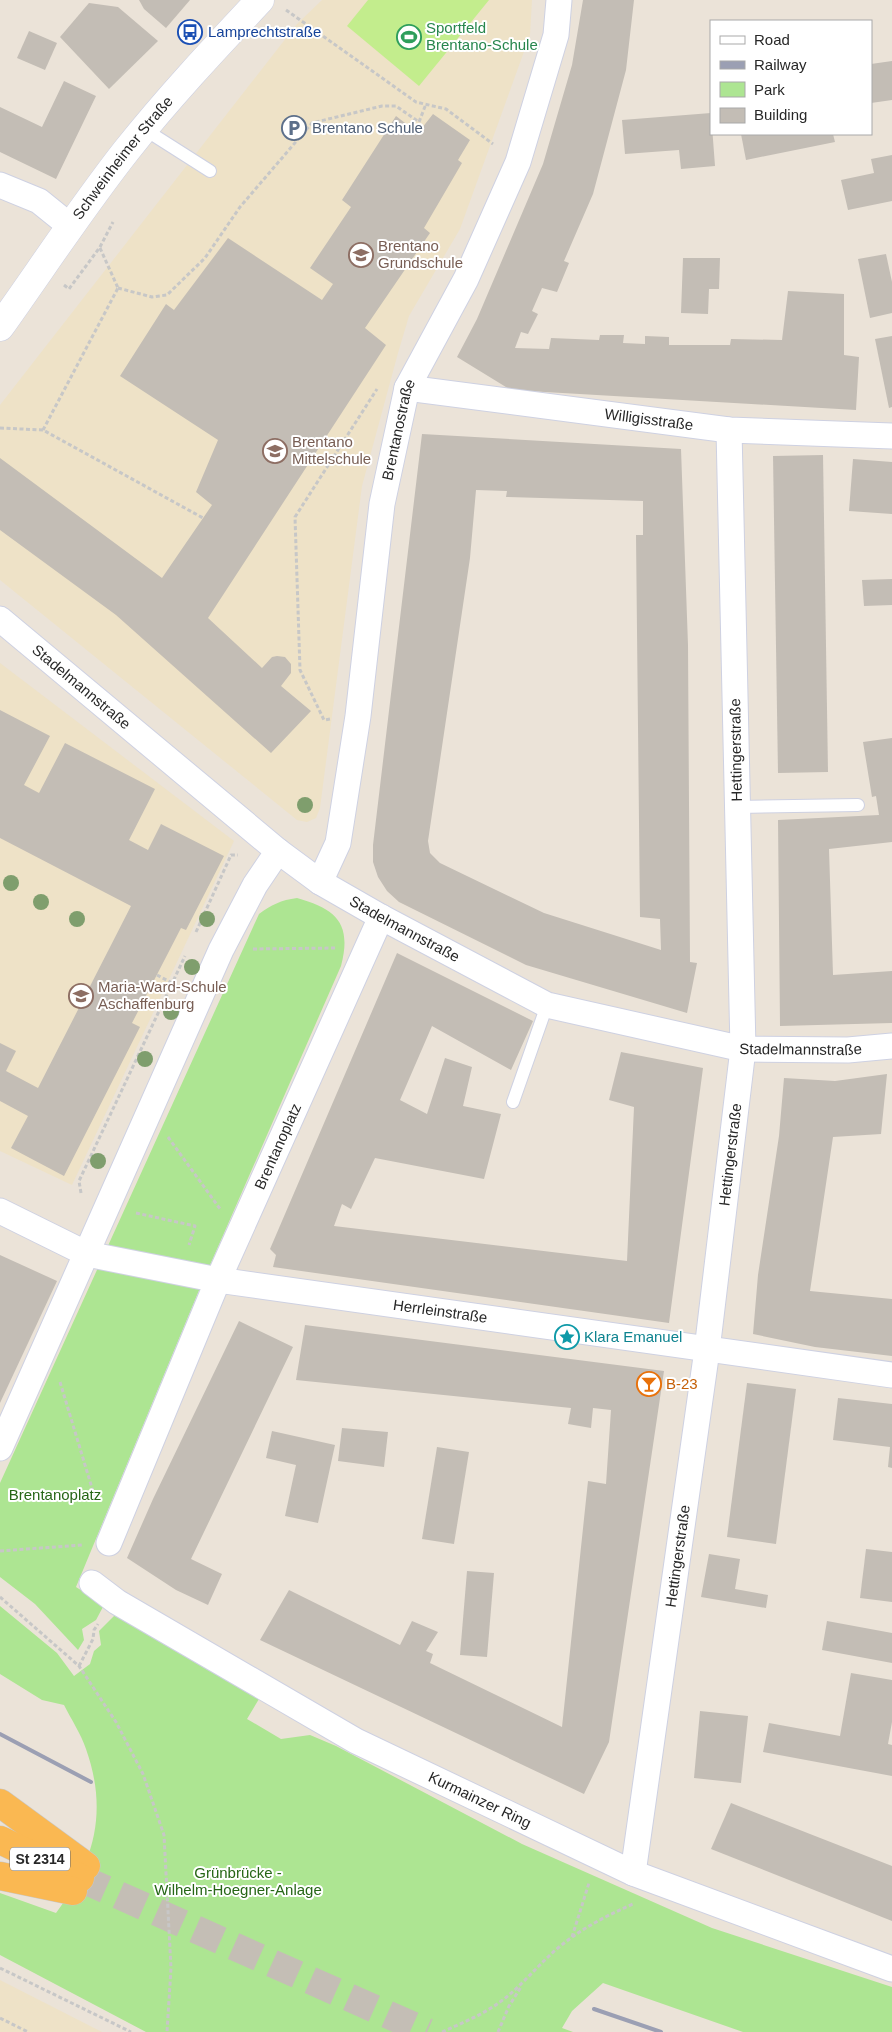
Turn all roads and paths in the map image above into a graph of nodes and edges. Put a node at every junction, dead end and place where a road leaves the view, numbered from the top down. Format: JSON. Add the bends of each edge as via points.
{"nodes":[{"id":1,"x":559,"y":0,"type":"edge"},
{"id":2,"x":270,"y":3,"type":"edge"},
{"id":3,"x":426,"y":104,"type":"junction"},
{"id":4,"x":144,"y":129,"type":"junction"},
{"id":5,"x":518,"y":162,"type":"junction"},
{"id":6,"x":210,"y":172,"type":"dead end"},
{"id":7,"x":0,"y":185,"type":"edge"},
{"id":8,"x":70,"y":226,"type":"junction"},
{"id":9,"x":100,"y":247,"type":"dead end"},
{"id":10,"x":118,"y":288,"type":"junction"},
{"id":11,"x":0,"y":327,"type":"edge"},
{"id":12,"x":377,"y":388,"type":"dead end"},
{"id":13,"x":407,"y":388,"type":"junction"},
{"id":14,"x":0,"y":428,"type":"edge"},
{"id":15,"x":43,"y":430,"type":"junction"},
{"id":16,"x":730,"y":430,"type":"junction"},
{"id":17,"x":892,"y":436,"type":"edge"},
{"id":18,"x":203,"y":518,"type":"dead end"},
{"id":19,"x":0,"y":619,"type":"edge"},
{"id":20,"x":358,"y":716,"type":"junction"},
{"id":21,"x":858,"y":805,"type":"dead end"},
{"id":22,"x":738,"y":807,"type":"junction"},
{"id":23,"x":278,"y":851,"type":"junction"},
{"id":24,"x":320,"y":882,"type":"junction"},
{"id":25,"x":381,"y":917,"type":"junction"},
{"id":26,"x":367,"y":948,"type":"junction"},
{"id":27,"x":221,"y":950,"type":"junction"},
{"id":28,"x":547,"y":1005,"type":"junction"},
{"id":29,"x":892,"y":1046,"type":"edge"},
{"id":30,"x":742,"y":1050,"type":"junction"},
{"id":31,"x":513,"y":1102,"type":"dead end"},
{"id":32,"x":149,"y":1112,"type":"junction"},
{"id":33,"x":0,"y":1211,"type":"edge"},
{"id":34,"x":134,"y":1218,"type":"dead end"},
{"id":35,"x":239,"y":1236,"type":"junction"},
{"id":36,"x":189,"y":1246,"type":"dead end"},
{"id":37,"x":87,"y":1254,"type":"junction"},
{"id":38,"x":218,"y":1280,"type":"junction"},
{"id":39,"x":48,"y":1341,"type":"junction"},
{"id":40,"x":707,"y":1350,"type":"junction"},
{"id":41,"x":892,"y":1375,"type":"edge"},
{"id":42,"x":0,"y":1448,"type":"edge"},
{"id":43,"x":109,"y":1543,"type":"junction"},
{"id":44,"x":0,"y":1552,"type":"edge"},
{"id":45,"x":92,"y":1583,"type":"dead end"},
{"id":46,"x":0,"y":1597,"type":"edge"},
{"id":47,"x":117,"y":1602,"type":"junction"},
{"id":48,"x":80,"y":1666,"type":"junction"},
{"id":49,"x":0,"y":1803,"type":"edge"},
{"id":50,"x":0,"y":1840,"type":"edge"},
{"id":51,"x":598,"y":1856,"type":"junction"},
{"id":52,"x":633,"y":1873,"type":"junction"},
{"id":53,"x":0,"y":1876,"type":"edge"},
{"id":54,"x":80,"y":1878,"type":"junction"},
{"id":55,"x":671,"y":1888,"type":"junction"},
{"id":56,"x":571,"y":1937,"type":"junction"},
{"id":57,"x":0,"y":1968,"type":"edge"},
{"id":58,"x":892,"y":1969,"type":"edge"},
{"id":59,"x":523,"y":1984,"type":"junction"},
{"id":60,"x":0,"y":2018,"type":"edge"},
{"id":61,"x":28,"y":2032,"type":"edge"},
{"id":62,"x":129,"y":2032,"type":"edge"},
{"id":63,"x":167,"y":2032,"type":"edge"},
{"id":64,"x":442,"y":2032,"type":"edge"},
{"id":65,"x":498,"y":2032,"type":"edge"}],
"edges":[{"from":1,"to":5,"type":"street","name":"Brentanostraße","via":[[556,35]]},
{"from":2,"to":3,"type":"path","via":[[416,102]]},
{"from":2,"to":4,"type":"street","name":"Schweinheimer Straße","via":[[180,87]]},
{"from":3,"to":5,"type":"path","via":[[446,110]]},
{"from":3,"to":10,"type":"path","via":[[419,122],[396,106],[382,106],[312,123],[240,207],[205,258],[167,295],[152,297]]},
{"from":4,"to":6,"type":"lane"},
{"from":4,"to":8,"type":"street","name":"Schweinheimer Straße"},
{"from":5,"to":13,"type":"street","name":"Brentanostraße","via":[[466,278]]},
{"from":7,"to":8,"type":"street","via":[[39,201]]},
{"from":8,"to":11,"type":"street","name":"Schweinheimer Straße"},
{"from":9,"to":10,"type":"path"},
{"from":10,"to":15,"type":"path"},
{"from":12,"to":20,"type":"path","via":[[295,517],[300,670],[324,720]]},
{"from":13,"to":16,"type":"street","name":"Willigisstraße"},
{"from":13,"to":20,"type":"street","name":"Brentanostraße","via":[[382,504]]},
{"from":14,"to":15,"type":"path"},
{"from":15,"to":18,"type":"path"},
{"from":16,"to":17,"type":"street","name":"Willigisstraße"},
{"from":16,"to":22,"type":"street","name":"Hettingerstraße"},
{"from":19,"to":23,"type":"street","name":"Stadelmannstraße"},
{"from":20,"to":24,"type":"street","name":"Brentanostraße","via":[[338,843]]},
{"from":21,"to":22,"type":"lane"},
{"from":22,"to":30,"type":"street","name":"Hettingerstraße"},
{"from":23,"to":24,"type":"street","name":"Stadelmannstraße"},
{"from":23,"to":27,"type":"street","via":[[255,885]]},
{"from":24,"to":25,"type":"street","name":"Stadelmannstraße"},
{"from":25,"to":26,"type":"street","name":"Brentanoplatz"},
{"from":25,"to":28,"type":"street","name":"Stadelmannstraße"},
{"from":26,"to":27,"type":"path"},
{"from":26,"to":35,"type":"street","name":"Brentanoplatz"},
{"from":27,"to":32,"type":"street"},
{"from":28,"to":30,"type":"street","name":"Stadelmannstraße"},
{"from":28,"to":31,"type":"lane"},
{"from":29,"to":30,"type":"street","name":"Stadelmannstraße","via":[[848,1050]]},
{"from":30,"to":40,"type":"street","name":"Hettingerstraße"},
{"from":32,"to":35,"type":"path"},
{"from":32,"to":37,"type":"street"},
{"from":33,"to":37,"type":"street","name":"Herrleinstraße"},
{"from":34,"to":36,"type":"path","via":[[137,1211],[195,1226]]},
{"from":35,"to":38,"type":"street","name":"Brentanoplatz"},
{"from":37,"to":38,"type":"street","name":"Herrleinstraße"},
{"from":37,"to":39,"type":"street"},
{"from":38,"to":40,"type":"street","name":"Herrleinstraße"},
{"from":38,"to":43,"type":"street","name":"Brentanoplatz"},
{"from":39,"to":42,"type":"street"},
{"from":39,"to":43,"type":"path"},
{"from":40,"to":41,"type":"street","name":"Herrleinstraße"},
{"from":40,"to":52,"type":"street","name":"Hettingerstraße"},
{"from":43,"to":44,"type":"path"},
{"from":45,"to":47,"type":"street","name":"Kurmainzer Ring"},
{"from":46,"to":48,"type":"path"},
{"from":47,"to":48,"type":"path","via":[[94,1630]]},
{"from":47,"to":51,"type":"street","name":"Kurmainzer Ring","via":[[356,1741]]},
{"from":48,"to":63,"type":"path","via":[[116,1722],[143,1774],[164,1835],[171,1968]]},
{"from":49,"to":54,"type":"highway"},
{"from":50,"to":54,"type":"highway","number":"St 2314"},
{"from":51,"to":52,"type":"street","name":"Kurmainzer Ring"},
{"from":51,"to":56,"type":"path"},
{"from":52,"to":55,"type":"street","name":"Kurmainzer Ring"},
{"from":53,"to":54,"type":"highway"},
{"from":55,"to":56,"type":"path","via":[[597,1920]]},
{"from":55,"to":58,"type":"street","name":"Kurmainzer Ring"},
{"from":56,"to":59,"type":"path"},
{"from":57,"to":62,"type":"path"},
{"from":59,"to":64,"type":"path","via":[[478,2016]]},
{"from":59,"to":65,"type":"path"},
{"from":60,"to":61,"type":"path"}]}
